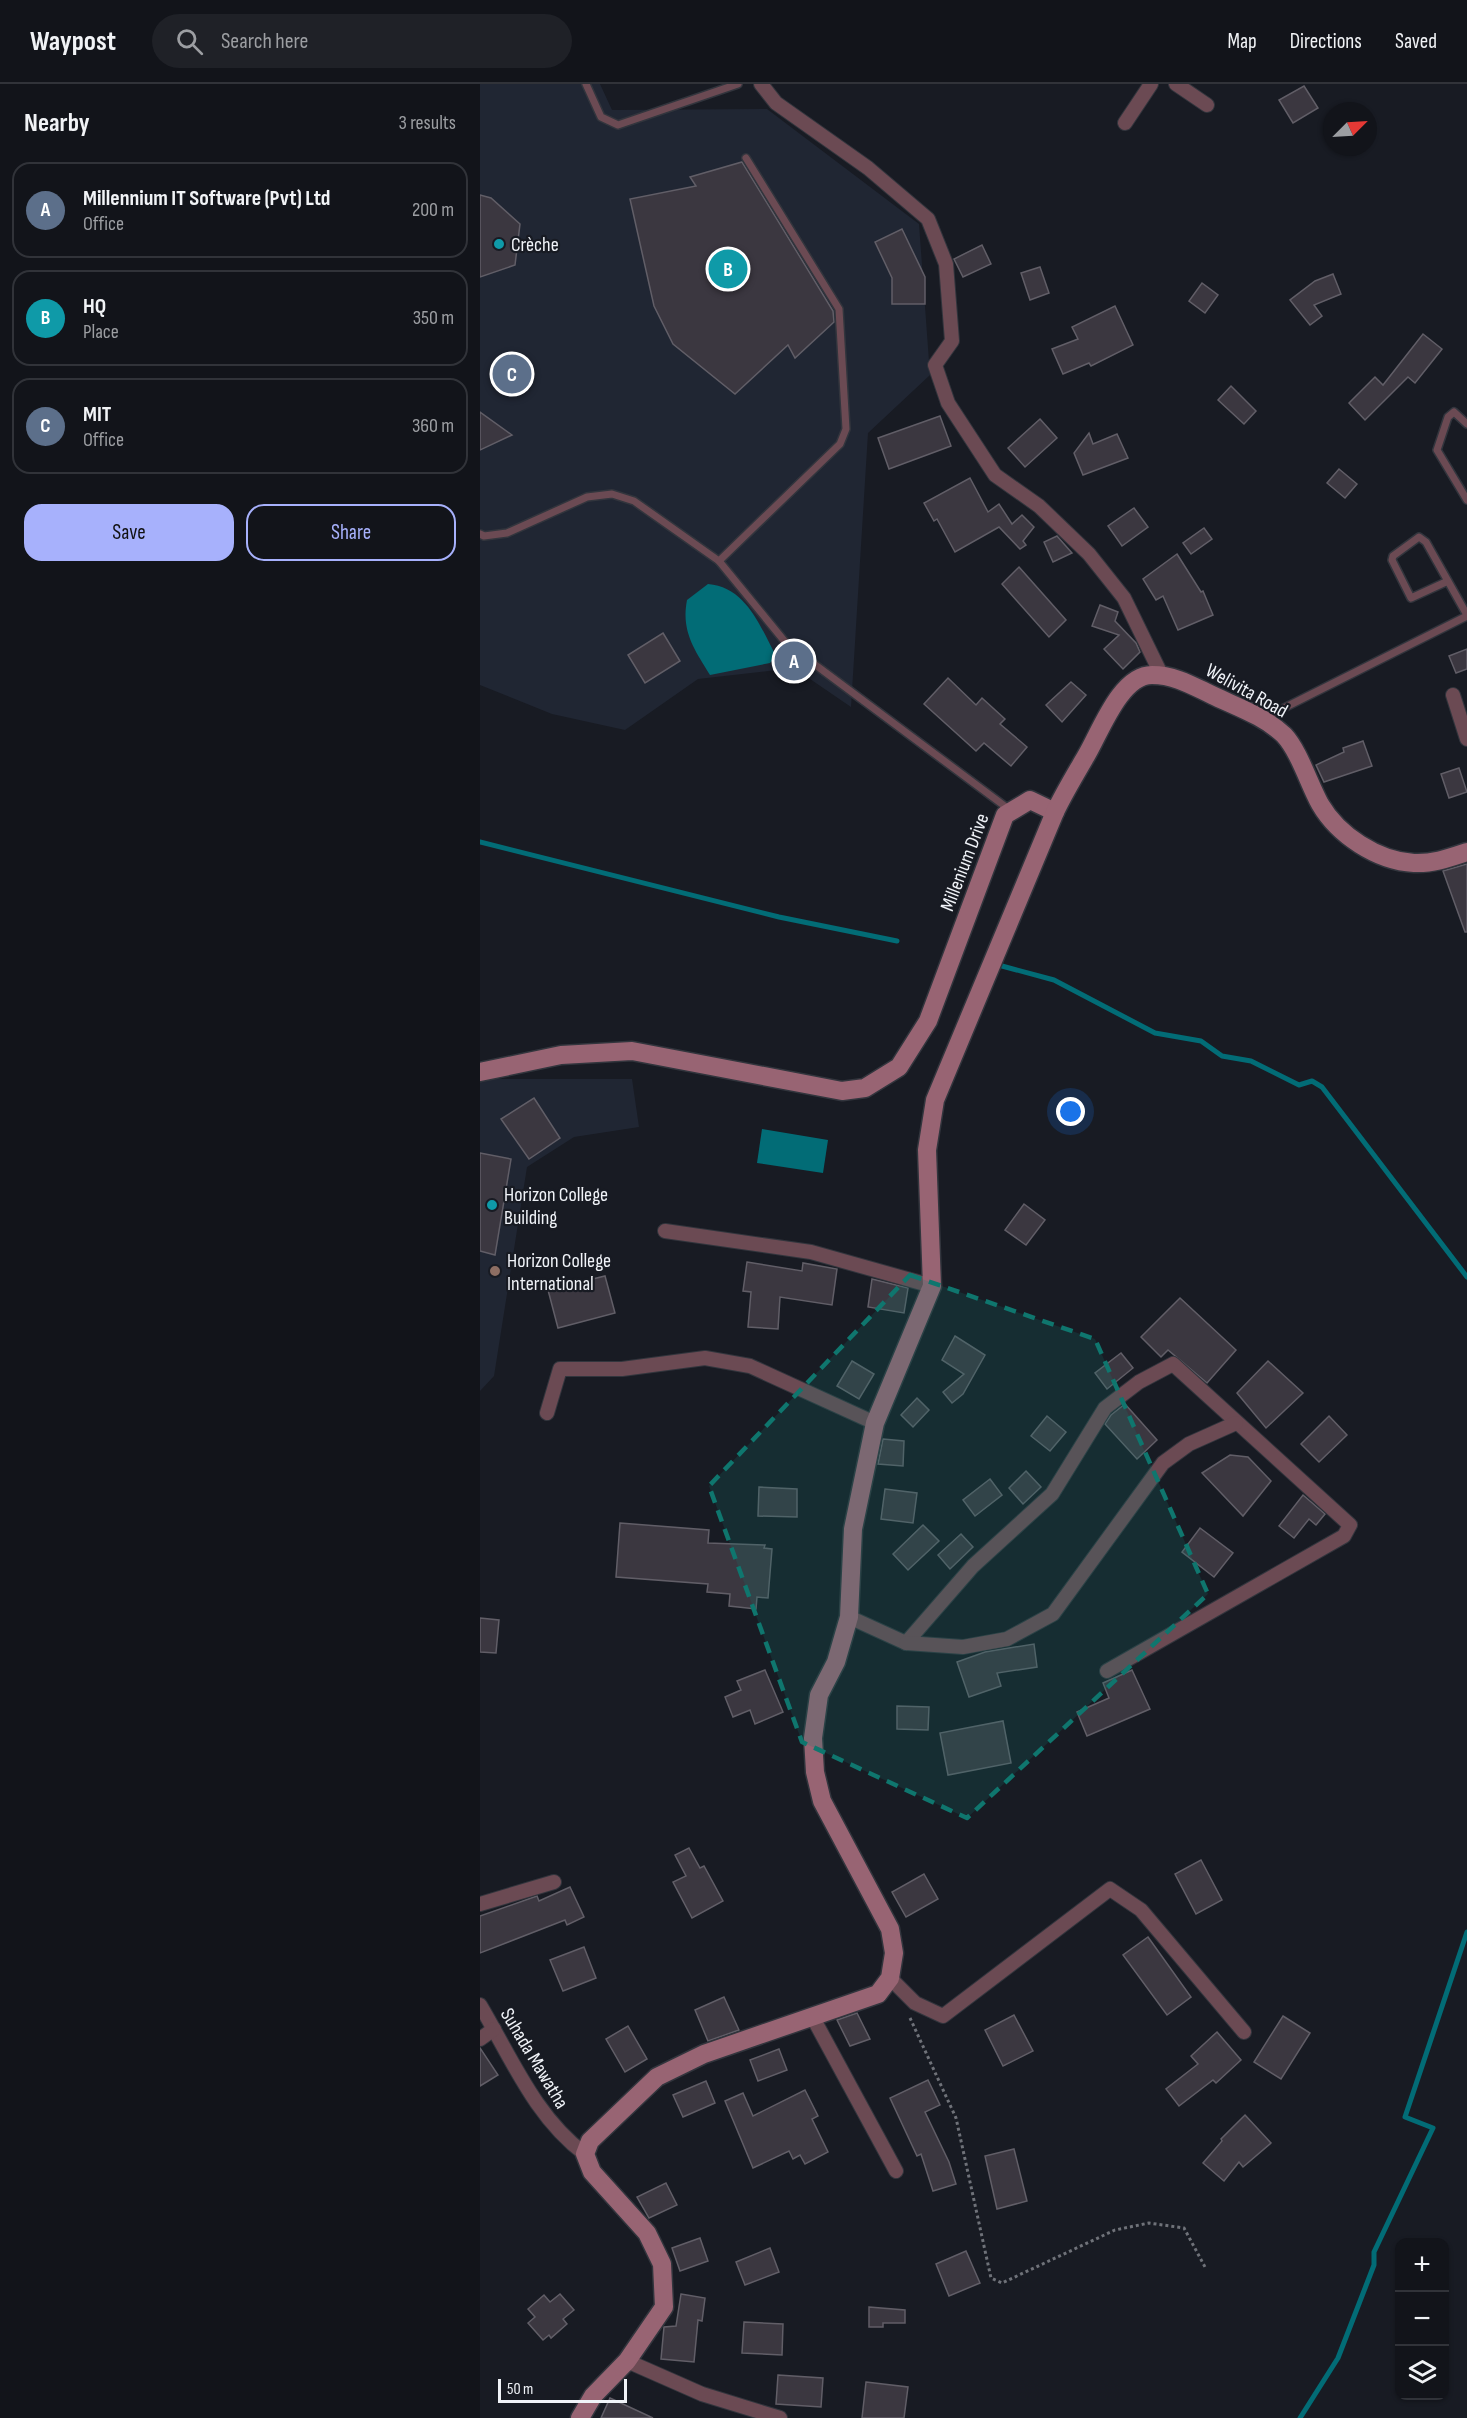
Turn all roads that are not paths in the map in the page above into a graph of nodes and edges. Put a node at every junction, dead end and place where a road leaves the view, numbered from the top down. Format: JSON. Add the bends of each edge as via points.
{"nodes":[{"id":1,"x":586,"y":84,"type":"edge"},
{"id":2,"x":738,"y":84,"type":"edge"},
{"id":3,"x":761,"y":84,"type":"edge"},
{"id":4,"x":1151,"y":84,"type":"edge"},
{"id":5,"x":1176,"y":84,"type":"edge"},
{"id":6,"x":1207,"y":105,"type":"dead end"},
{"id":7,"x":1125,"y":123,"type":"dead end"},
{"id":8,"x":746,"y":158,"type":"dead end"},
{"id":9,"x":1467,"y":424,"type":"edge"},
{"id":10,"x":1467,"y":500,"type":"edge"},
{"id":11,"x":480,"y":534,"type":"edge"},
{"id":12,"x":719,"y":561,"type":"junction"},
{"id":13,"x":1448,"y":580,"type":"junction"},
{"id":14,"x":1467,"y":615,"type":"edge"},
{"id":15,"x":1162,"y":676,"type":"junction"},
{"id":16,"x":1453,"y":695,"type":"dead end"},
{"id":17,"x":1262,"y":719,"type":"junction"},
{"id":18,"x":1467,"y":739,"type":"edge"},
{"id":19,"x":1010,"y":810,"type":"junction"},
{"id":20,"x":1055,"y":812,"type":"junction"},
{"id":21,"x":1467,"y":852,"type":"edge"},
{"id":22,"x":480,"y":1072,"type":"edge"},
{"id":23,"x":665,"y":1231,"type":"dead end"},
{"id":24,"x":932,"y":1286,"type":"junction"},
{"id":25,"x":547,"y":1413,"type":"dead end"},
{"id":26,"x":875,"y":1423,"type":"junction"},
{"id":27,"x":1236,"y":1423,"type":"junction"},
{"id":28,"x":849,"y":1617,"type":"junction"},
{"id":29,"x":906,"y":1642,"type":"junction"},
{"id":30,"x":1107,"y":1671,"type":"dead end"},
{"id":31,"x":554,"y":1881,"type":"dead end"},
{"id":32,"x":480,"y":1904,"type":"edge"},
{"id":33,"x":890,"y":1978,"type":"junction"},
{"id":34,"x":480,"y":2005,"type":"edge"},
{"id":35,"x":812,"y":2016,"type":"junction"},
{"id":36,"x":494,"y":2029,"type":"junction"},
{"id":37,"x":1244,"y":2032,"type":"dead end"},
{"id":38,"x":480,"y":2039,"type":"edge"},
{"id":39,"x":585,"y":2154,"type":"junction"},
{"id":40,"x":896,"y":2171,"type":"dead end"},
{"id":41,"x":627,"y":2361,"type":"junction"},
{"id":42,"x":580,"y":2418,"type":"edge"},
{"id":43,"x":780,"y":2418,"type":"edge"}],
"edges":[{"from":1,"to":2,"type":"lane","via":[[601,117],[618,125]]},
{"from":3,"to":15,"type":"street","via":[[776,103],[868,168],[928,219],[946,264],[952,341],[935,365],[948,403],[995,475],[1039,506],[1089,554],[1124,598]]},
{"from":4,"to":7,"type":"street"},
{"from":5,"to":6,"type":"street"},
{"from":8,"to":12,"type":"lane","via":[[839,309],[846,429],[840,444]]},
{"from":9,"to":10,"type":"lane","via":[[1454,412],[1448,417],[1437,450]]},
{"from":11,"to":12,"type":"lane","name":"Millenium Drive","via":[[507,533],[587,497],[612,494],[634,501]]},
{"from":12,"to":19,"type":"lane","name":"Millenium Drive","via":[[786,643]]},
{"from":13,"to":13,"type":"lane","via":[[1423,538],[1392,556],[1411,598]]},
{"from":13,"to":14,"type":"lane"},
{"from":14,"to":17,"type":"lane"},
{"from":15,"to":17,"type":"street","name":"Welivita Road","via":[[1178,678]]},
{"from":15,"to":20,"type":"street","name":"Welivita Road","via":[[1143,677],[1118,698]]},
{"from":16,"to":18,"type":"street"},
{"from":17,"to":21,"type":"street","name":"Welivita Road","via":[[1285,737],[1320,804],[1334,824],[1353,840],[1412,863],[1438,861]]},
{"from":19,"to":20,"type":"street","via":[[1030,800]]},
{"from":19,"to":22,"type":"street","name":"Millenium Drive","via":[[928,1022],[899,1067],[865,1088],[842,1091],[632,1051],[561,1055]]},
{"from":20,"to":24,"type":"street","name":"Welivita Road","via":[[935,1100],[927,1150]]},
{"from":23,"to":24,"type":"street","via":[[811,1252]]},
{"from":24,"to":26,"type":"street"},
{"from":25,"to":26,"type":"street","via":[[560,1369],[622,1369],[705,1358],[750,1366]]},
{"from":26,"to":28,"type":"street","via":[[853,1529]]},
{"from":27,"to":29,"type":"street","via":[[1189,1444],[1163,1463],[1053,1614],[1007,1639],[963,1647]]},
{"from":27,"to":29,"type":"street","via":[[1173,1364],[1139,1382],[1105,1408],[1052,1494],[973,1566]]},
{"from":27,"to":30,"type":"street","via":[[1350,1525],[1344,1536]]},
{"from":28,"to":29,"type":"street"},
{"from":28,"to":33,"type":"street","via":[[836,1662],[819,1695],[813,1738],[815,1772],[822,1801],[890,1929],[894,1953]]},
{"from":31,"to":32,"type":"street"},
{"from":33,"to":35,"type":"street","via":[[878,1994]]},
{"from":33,"to":37,"type":"street","via":[[915,2003],[943,2016],[1110,1889],[1141,1910]]},
{"from":34,"to":36,"type":"street","name":"Suhada Mawatha"},
{"from":35,"to":39,"type":"street","via":[[704,2054],[657,2077],[590,2141]]},
{"from":35,"to":40,"type":"street"},
{"from":36,"to":38,"type":"street"},
{"from":36,"to":39,"type":"street","name":"Suhada Mawatha","via":[[508,2059],[554,2127]]},
{"from":39,"to":41,"type":"street","via":[[592,2172],[647,2233],[662,2264],[664,2307]]},
{"from":41,"to":42,"type":"street","via":[[593,2396]]},
{"from":41,"to":43,"type":"street","via":[[702,2394]]}]}
